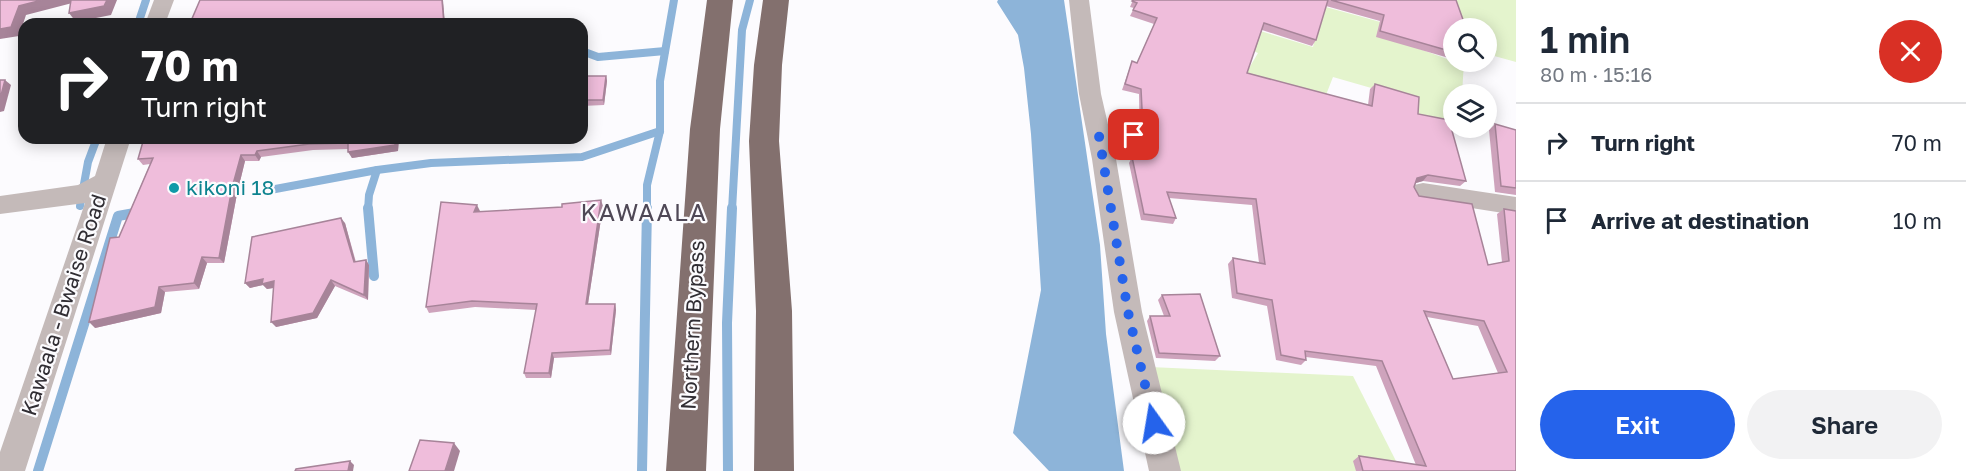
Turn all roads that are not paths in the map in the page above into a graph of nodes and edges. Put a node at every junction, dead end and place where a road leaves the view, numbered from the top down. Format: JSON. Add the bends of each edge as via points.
{"nodes":[{"id":1,"x":164,"y":0,"type":"edge"},
{"id":2,"x":720,"y":0,"type":"edge"},
{"id":3,"x":776,"y":0,"type":"edge"},
{"id":4,"x":1078,"y":0,"type":"edge"},
{"id":5,"x":157,"y":18,"type":"edge"},
{"id":6,"x":117,"y":144,"type":"edge"},
{"id":7,"x":105,"y":181,"type":"junction"},
{"id":8,"x":1423,"y":192,"type":"dead end"},
{"id":9,"x":0,"y":206,"type":"edge"},
{"id":10,"x":1516,"y":206,"type":"edge"},
{"id":11,"x":9,"y":471,"type":"edge"},
{"id":12,"x":686,"y":471,"type":"edge"},
{"id":13,"x":774,"y":471,"type":"edge"},
{"id":14,"x":1165,"y":471,"type":"edge"}],
"edges":[{"from":1,"to":5,"type":"street"},
{"from":2,"to":12,"type":"highway","name":"Northern Bypass","via":[[699,187]]},
{"from":3,"to":13,"type":"highway","via":[[764,141],[774,311]]},
{"from":4,"to":14,"type":"street","via":[[1090,94],[1128,312]]},
{"from":6,"to":7,"type":"street","name":"Kawaala - Bwaise Road"},
{"from":7,"to":9,"type":"street","via":[[83,195]]},
{"from":7,"to":11,"type":"street","name":"Kawaala - Bwaise Road"},
{"from":8,"to":10,"type":"street"}]}
